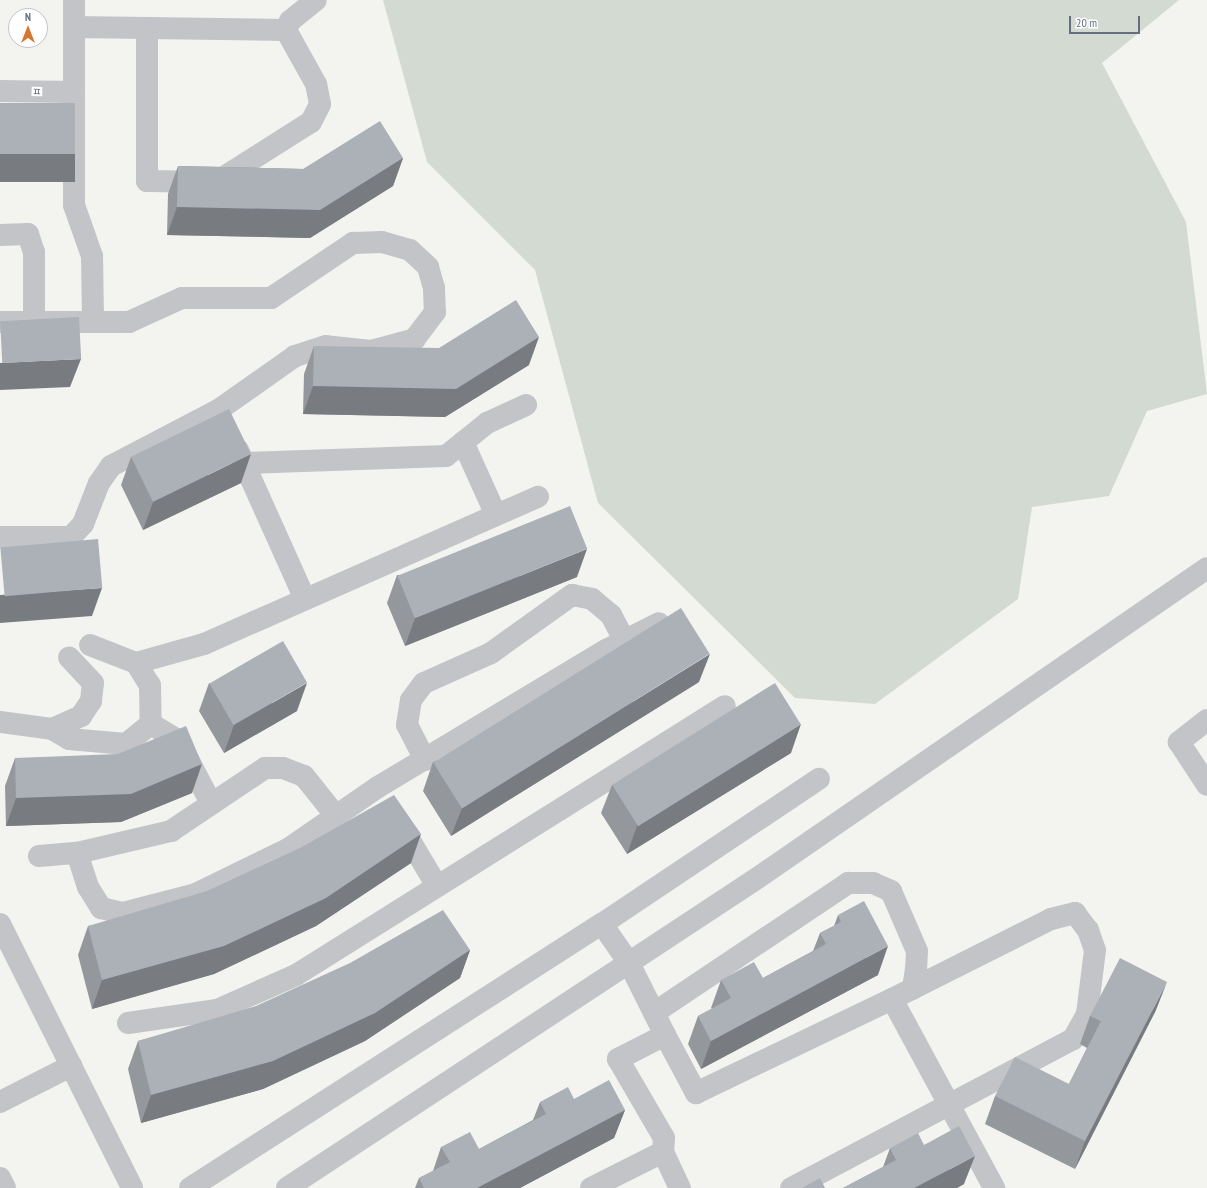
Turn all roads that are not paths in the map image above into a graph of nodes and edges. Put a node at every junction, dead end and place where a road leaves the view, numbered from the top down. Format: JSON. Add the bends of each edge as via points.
{"nodes":[{"id":1,"x":74,"y":0,"type":"edge"},
{"id":2,"x":316,"y":0,"type":"edge"},
{"id":3,"x":74,"y":27,"type":"junction"},
{"id":4,"x":147,"y":28,"type":"junction"},
{"id":5,"x":286,"y":30,"type":"junction"},
{"id":6,"x":0,"y":91,"type":"edge"},
{"id":7,"x":74,"y":92,"type":"junction"},
{"id":8,"x":0,"y":234,"type":"edge"},
{"id":9,"x":0,"y":322,"type":"edge"},
{"id":10,"x":34,"y":322,"type":"junction"},
{"id":11,"x":93,"y":322,"type":"junction"},
{"id":12,"x":526,"y":405,"type":"dead end"},
{"id":13,"x":220,"y":409,"type":"junction"},
{"id":14,"x":463,"y":442,"type":"junction"},
{"id":15,"x":244,"y":463,"type":"junction"},
{"id":16,"x":538,"y":497,"type":"dead end"},
{"id":17,"x":496,"y":515,"type":"junction"},
{"id":18,"x":0,"y":537,"type":"edge"},
{"id":19,"x":1207,"y":568,"type":"edge"},
{"id":20,"x":305,"y":599,"type":"junction"},
{"id":21,"x":659,"y":623,"type":"edge"},
{"id":22,"x":625,"y":641,"type":"junction"},
{"id":23,"x":90,"y":645,"type":"dead end"},
{"id":24,"x":69,"y":657,"type":"dead end"},
{"id":25,"x":136,"y":663,"type":"junction"},
{"id":26,"x":725,"y":706,"type":"dead end"},
{"id":27,"x":1207,"y":720,"type":"edge"},
{"id":28,"x":0,"y":722,"type":"edge"},
{"id":29,"x":151,"y":724,"type":"junction"},
{"id":30,"x":52,"y":729,"type":"junction"},
{"id":31,"x":425,"y":760,"type":"junction"},
{"id":32,"x":819,"y":779,"type":"dead end"},
{"id":33,"x":1207,"y":785,"type":"edge"},
{"id":34,"x":378,"y":788,"type":"junction"},
{"id":35,"x":211,"y":803,"type":"junction"},
{"id":36,"x":336,"y":816,"type":"junction"},
{"id":37,"x":77,"y":853,"type":"junction"},
{"id":38,"x":39,"y":856,"type":"dead end"},
{"id":39,"x":437,"y":886,"type":"junction"},
{"id":40,"x":0,"y":924,"type":"edge"},
{"id":41,"x":602,"y":924,"type":"junction"},
{"id":42,"x":629,"y":963,"type":"junction"},
{"id":43,"x":913,"y":989,"type":"junction"},
{"id":44,"x":892,"y":999,"type":"junction"},
{"id":45,"x":654,"y":1013,"type":"junction"},
{"id":46,"x":128,"y":1023,"type":"dead end"},
{"id":47,"x":665,"y":1035,"type":"junction"},
{"id":48,"x":71,"y":1066,"type":"junction"},
{"id":49,"x":0,"y":1102,"type":"edge"},
{"id":50,"x":949,"y":1104,"type":"junction"},
{"id":51,"x":663,"y":1152,"type":"junction"},
{"id":52,"x":0,"y":1178,"type":"edge"},
{"id":53,"x":5,"y":1188,"type":"edge"},
{"id":54,"x":132,"y":1188,"type":"edge"},
{"id":55,"x":190,"y":1188,"type":"edge"},
{"id":56,"x":287,"y":1188,"type":"edge"},
{"id":57,"x":591,"y":1188,"type":"edge"},
{"id":58,"x":680,"y":1188,"type":"edge"},
{"id":59,"x":791,"y":1188,"type":"edge"},
{"id":60,"x":994,"y":1188,"type":"edge"}],
"edges":[{"from":1,"to":3,"type":"street"},
{"from":2,"to":5,"type":"street","via":[[290,21]]},
{"from":3,"to":4,"type":"street"},
{"from":3,"to":7,"type":"street"},
{"from":4,"to":5,"type":"street"},
{"from":4,"to":5,"type":"street","via":[[147,181],[216,182],[311,122],[320,104],[316,84]]},
{"from":6,"to":7,"type":"street","name":"ㅍ"},
{"from":7,"to":11,"type":"street","via":[[74,205],[92,256]]},
{"from":8,"to":10,"type":"street","via":[[28,234],[34,252]]},
{"from":9,"to":10,"type":"street"},
{"from":10,"to":11,"type":"street"},
{"from":11,"to":13,"type":"street","via":[[129,322],[182,298],[271,298],[353,243],[382,242],[410,250],[428,267],[434,288],[435,312],[415,339],[371,351],[326,346],[295,356]]},
{"from":12,"to":14,"type":"street","via":[[487,424]]},
{"from":13,"to":15,"type":"street"},
{"from":13,"to":18,"type":"street","via":[[111,466],[99,483],[83,524],[71,537]]},
{"from":14,"to":15,"type":"street","via":[[446,456]]},
{"from":14,"to":17,"type":"street"},
{"from":15,"to":20,"type":"street"},
{"from":16,"to":17,"type":"street"},
{"from":17,"to":20,"type":"street"},
{"from":19,"to":42,"type":"street","via":[[753,881]]},
{"from":20,"to":25,"type":"street","via":[[204,644]]},
{"from":21,"to":22,"type":"street"},
{"from":22,"to":31,"type":"street"},
{"from":22,"to":31,"type":"street","via":[[611,615],[592,599],[572,595],[490,653],[424,683],[411,700],[407,725]]},
{"from":23,"to":25,"type":"street"},
{"from":24,"to":30,"type":"street","via":[[93,683],[91,701],[81,716]]},
{"from":25,"to":29,"type":"street","via":[[150,685]]},
{"from":26,"to":39,"type":"street"},
{"from":27,"to":33,"type":"street","via":[[1178,742]]},
{"from":28,"to":30,"type":"street"},
{"from":29,"to":30,"type":"street","via":[[126,744],[69,739]]},
{"from":29,"to":35,"type":"street","via":[[178,740]]},
{"from":31,"to":34,"type":"street"},
{"from":32,"to":41,"type":"street"},
{"from":34,"to":36,"type":"street"},
{"from":34,"to":39,"type":"street"},
{"from":35,"to":36,"type":"street","via":[[265,768],[283,768],[304,776]]},
{"from":35,"to":37,"type":"street","via":[[171,831]]},
{"from":36,"to":37,"type":"street","via":[[288,849],[196,894],[123,913],[101,908],[88,887]]},
{"from":37,"to":38,"type":"street"},
{"from":39,"to":46,"type":"street","via":[[296,974],[217,1010]]},
{"from":40,"to":48,"type":"street"},
{"from":41,"to":42,"type":"street"},
{"from":41,"to":55,"type":"street"},
{"from":42,"to":45,"type":"street"},
{"from":42,"to":56,"type":"street"},
{"from":43,"to":44,"type":"street"},
{"from":43,"to":45,"type":"street","via":[[917,951],[891,891],[873,883],[848,883]]},
{"from":43,"to":50,"type":"street","via":[[1051,919],[1075,913],[1088,930],[1096,950],[1087,1014],[1073,1039]]},
{"from":44,"to":47,"type":"street","via":[[696,1093]]},
{"from":44,"to":50,"type":"street"},
{"from":45,"to":47,"type":"street"},
{"from":47,"to":51,"type":"street","via":[[618,1059],[664,1138]]},
{"from":48,"to":49,"type":"street"},
{"from":48,"to":54,"type":"street"},
{"from":50,"to":59,"type":"street"},
{"from":50,"to":60,"type":"street"},
{"from":51,"to":57,"type":"street"},
{"from":51,"to":58,"type":"street"},
{"from":52,"to":53,"type":"street"}]}
